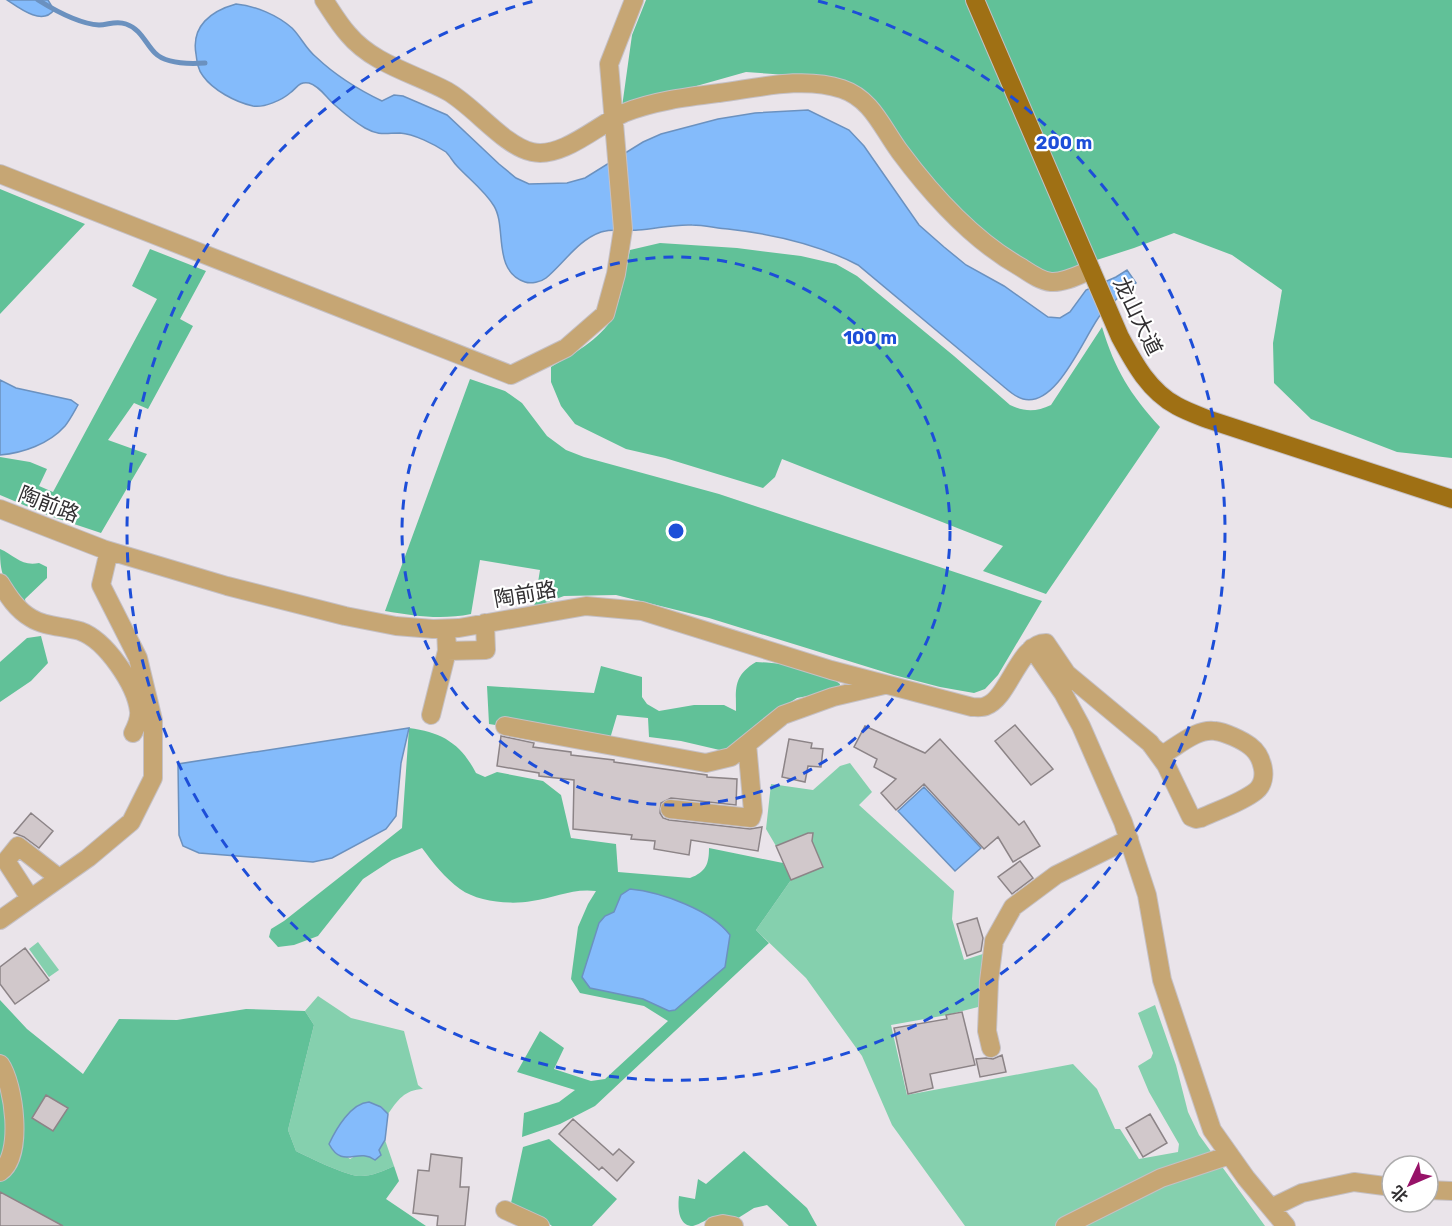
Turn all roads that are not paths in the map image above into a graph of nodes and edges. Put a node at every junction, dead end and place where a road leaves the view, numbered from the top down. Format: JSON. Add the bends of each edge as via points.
{"nodes":[{"id":1,"x":324,"y":0,"type":"edge"},
{"id":2,"x":634,"y":0,"type":"edge"},
{"id":3,"x":975,"y":0,"type":"edge"},
{"id":4,"x":614,"y":125,"type":"junction"},
{"id":5,"x":0,"y":174,"type":"edge"},
{"id":6,"x":1091,"y":271,"type":"junction"},
{"id":7,"x":1452,"y":500,"type":"edge"},
{"id":8,"x":0,"y":509,"type":"edge"},
{"id":9,"x":109,"y":551,"type":"junction"},
{"id":10,"x":0,"y":583,"type":"edge"},
{"id":11,"x":485,"y":624,"type":"junction"},
{"id":12,"x":446,"y":629,"type":"junction"},
{"id":13,"x":1032,"y":648,"type":"junction"},
{"id":14,"x":447,"y":651,"type":"junction"},
{"id":15,"x":885,"y":685,"type":"junction"},
{"id":16,"x":431,"y":715,"type":"dead end"},
{"id":17,"x":141,"y":725,"type":"junction"},
{"id":18,"x":505,"y":726,"type":"dead end"},
{"id":19,"x":747,"y":744,"type":"junction"},
{"id":20,"x":1152,"y":746,"type":"junction"},
{"id":21,"x":670,"y":809,"type":"dead end"},
{"id":22,"x":1129,"y":839,"type":"junction"},
{"id":23,"x":59,"y":878,"type":"junction"},
{"id":24,"x":30,"y":898,"type":"junction"},
{"id":25,"x":0,"y":920,"type":"edge"},
{"id":26,"x":991,"y":1048,"type":"dead end"},
{"id":27,"x":0,"y":1064,"type":"edge"},
{"id":28,"x":1230,"y":1155,"type":"junction"},
{"id":29,"x":0,"y":1172,"type":"edge"},
{"id":30,"x":1380,"y":1185,"type":"edge"},
{"id":31,"x":1271,"y":1208,"type":"junction"},
{"id":32,"x":505,"y":1210,"type":"dead end"},
{"id":33,"x":540,"y":1226,"type":"edge"},
{"id":34,"x":714,"y":1226,"type":"edge"},
{"id":35,"x":734,"y":1226,"type":"edge"},
{"id":36,"x":1065,"y":1226,"type":"edge"},
{"id":37,"x":1287,"y":1226,"type":"edge"}],
"edges":[{"from":1,"to":4,"type":"street","via":[[348,35],[363,49],[447,92],[530,152],[542,153],[565,146]]},
{"from":2,"to":4,"type":"street","via":[[609,64]]},
{"from":3,"to":6,"type":"main road","name":"龙山大道"},
{"from":4,"to":5,"type":"street","via":[[623,229],[605,314],[566,348],[511,375]]},
{"from":4,"to":6,"type":"street","via":[[625,113],[739,90],[804,84],[842,89],[869,105],[902,155],[936,196],[1006,260],[1052,282]]},
{"from":6,"to":7,"type":"main road","name":"龙山大道","via":[[1141,374],[1176,406]]},
{"from":8,"to":9,"type":"street","name":"陶前路"},
{"from":9,"to":12,"type":"street","name":"陶前路","via":[[345,616],[396,626]]},
{"from":9,"to":17,"type":"street","via":[[101,585],[138,658]]},
{"from":10,"to":17,"type":"street","via":[[31,618],[82,632],[102,646],[134,692]]},
{"from":11,"to":12,"type":"street","name":"陶前路"},
{"from":11,"to":14,"type":"street","via":[[486,650]]},
{"from":11,"to":15,"type":"street","name":"陶前路","via":[[586,606],[642,611]]},
{"from":12,"to":14,"type":"street"},
{"from":13,"to":15,"type":"street","name":"陶前路","via":[[995,700],[985,707],[972,708]]},
{"from":13,"to":20,"type":"street","via":[[1046,643],[1067,674]]},
{"from":13,"to":22,"type":"street","via":[[1081,726]]},
{"from":14,"to":16,"type":"street"},
{"from":15,"to":19,"type":"street","via":[[833,697],[783,715]]},
{"from":17,"to":23,"type":"street","via":[[153,778],[131,822]]},
{"from":18,"to":19,"type":"street","via":[[706,763],[731,757]]},
{"from":19,"to":21,"type":"street","via":[[751,818]]},
{"from":20,"to":20,"type":"street","via":[[1165,753],[1201,732],[1214,730],[1250,746],[1262,762],[1264,779],[1257,790],[1196,819],[1191,817],[1166,765]]},
{"from":22,"to":26,"type":"street","via":[[1056,875],[1013,907],[994,941],[987,1031]]},
{"from":22,"to":28,"type":"street","via":[[1147,895],[1162,980],[1212,1130]]},
{"from":23,"to":24,"type":"street"},
{"from":23,"to":24,"type":"street","via":[[18,846],[6,861]]},
{"from":24,"to":25,"type":"street"},
{"from":27,"to":29,"type":"street","via":[[14,1107],[14,1144],[6,1168]]},
{"from":28,"to":31,"type":"street"},
{"from":28,"to":36,"type":"street","via":[[1161,1178]]},
{"from":30,"to":31,"type":"street","via":[[1354,1182],[1302,1193]]},
{"from":31,"to":37,"type":"street"},
{"from":32,"to":33,"type":"street"},
{"from":34,"to":35,"type":"street"}]}
